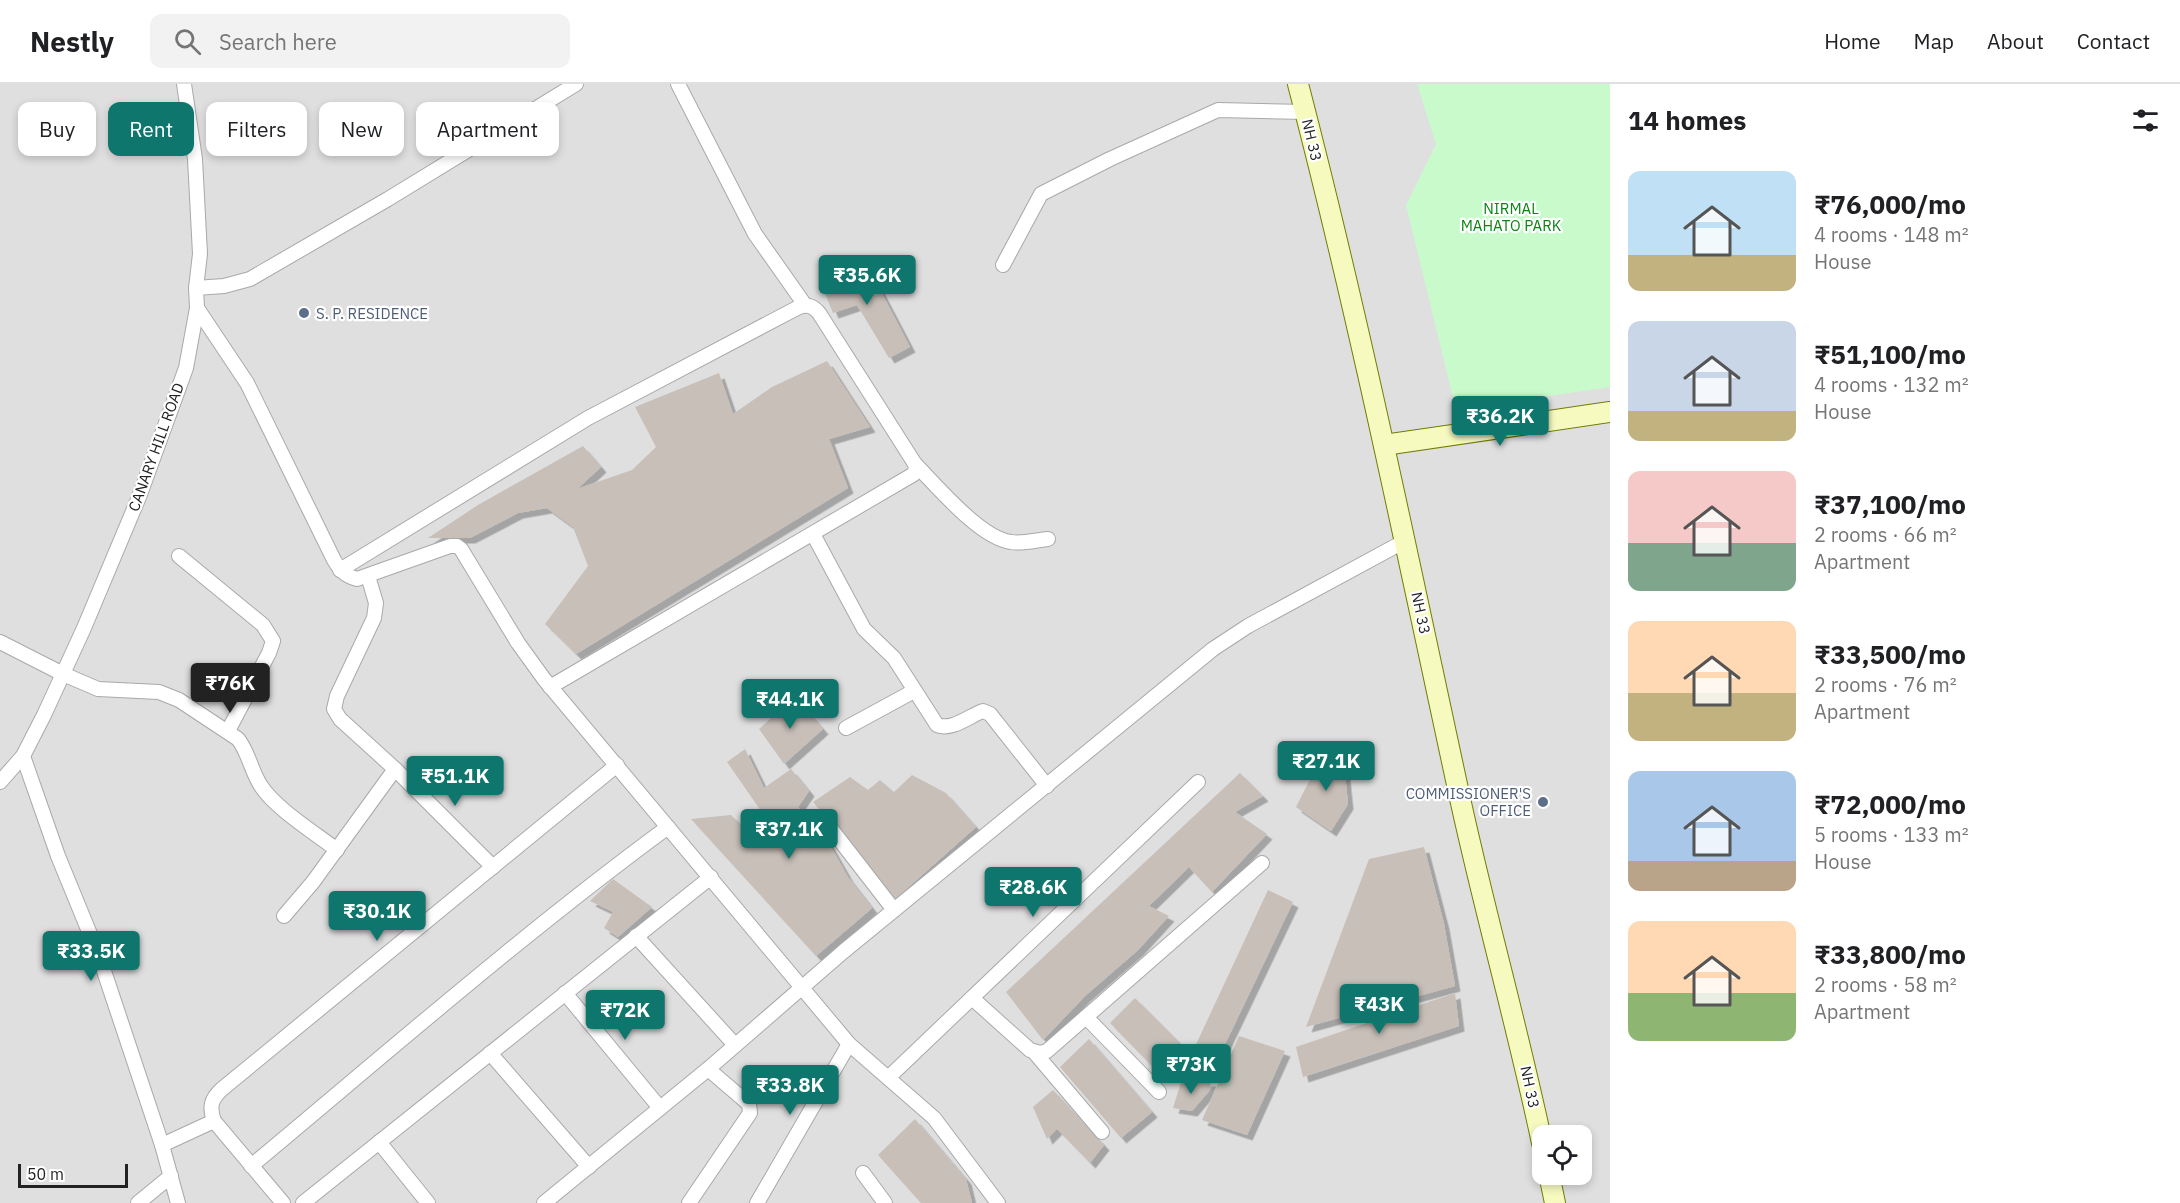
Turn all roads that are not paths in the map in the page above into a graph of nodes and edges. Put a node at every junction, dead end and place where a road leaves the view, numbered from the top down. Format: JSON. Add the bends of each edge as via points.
{"nodes":[{"id":1,"x":184,"y":84,"type":"edge"},
{"id":2,"x":576,"y":84,"type":"edge"},
{"id":3,"x":678,"y":84,"type":"edge"},
{"id":4,"x":1299,"y":84,"type":"edge"},
{"id":5,"x":1306,"y":112,"type":"junction"},
{"id":6,"x":1003,"y":265,"type":"dead end"},
{"id":7,"x":196,"y":288,"type":"junction"},
{"id":8,"x":805,"y":305,"type":"junction"},
{"id":9,"x":196,"y":308,"type":"junction"},
{"id":10,"x":1610,"y":412,"type":"edge"},
{"id":11,"x":1384,"y":445,"type":"junction"},
{"id":12,"x":915,"y":464,"type":"junction"},
{"id":13,"x":813,"y":534,"type":"junction"},
{"id":14,"x":1048,"y":539,"type":"dead end"},
{"id":15,"x":1406,"y":542,"type":"junction"},
{"id":16,"x":179,"y":556,"type":"dead end"},
{"id":17,"x":340,"y":570,"type":"junction"},
{"id":18,"x":368,"y":576,"type":"junction"},
{"id":19,"x":0,"y":642,"type":"edge"},
{"id":20,"x":63,"y":674,"type":"junction"},
{"id":21,"x":550,"y":687,"type":"junction"},
{"id":22,"x":914,"y":691,"type":"junction"},
{"id":23,"x":846,"y":728,"type":"dead end"},
{"id":24,"x":228,"y":731,"type":"junction"},
{"id":25,"x":23,"y":756,"type":"junction"},
{"id":26,"x":617,"y":765,"type":"junction"},
{"id":27,"x":394,"y":769,"type":"junction"},
{"id":28,"x":0,"y":782,"type":"edge"},
{"id":29,"x":1198,"y":782,"type":"dead end"},
{"id":30,"x":1047,"y":786,"type":"junction"},
{"id":31,"x":825,"y":820,"type":"dead end"},
{"id":32,"x":668,"y":827,"type":"junction"},
{"id":33,"x":337,"y":850,"type":"junction"},
{"id":34,"x":1262,"y":863,"type":"dead end"},
{"id":35,"x":493,"y":867,"type":"junction"},
{"id":36,"x":711,"y":877,"type":"junction"},
{"id":37,"x":894,"y":910,"type":"junction"},
{"id":38,"x":284,"y":916,"type":"dead end"},
{"id":39,"x":636,"y":936,"type":"junction"},
{"id":40,"x":801,"y":987,"type":"junction"},
{"id":41,"x":565,"y":993,"type":"junction"},
{"id":42,"x":972,"y":998,"type":"junction"},
{"id":43,"x":1086,"y":1017,"type":"junction"},
{"id":44,"x":849,"y":1044,"type":"junction"},
{"id":45,"x":735,"y":1046,"type":"junction"},
{"id":46,"x":490,"y":1053,"type":"junction"},
{"id":47,"x":1035,"y":1053,"type":"junction"},
{"id":48,"x":708,"y":1069,"type":"junction"},
{"id":49,"x":889,"y":1077,"type":"junction"},
{"id":50,"x":1159,"y":1092,"type":"dead end"},
{"id":51,"x":660,"y":1108,"type":"junction"},
{"id":52,"x":214,"y":1121,"type":"junction"},
{"id":53,"x":1538,"y":1125,"type":"edge"},
{"id":54,"x":1102,"y":1132,"type":"dead end"},
{"id":55,"x":379,"y":1142,"type":"junction"},
{"id":56,"x":162,"y":1145,"type":"junction"},
{"id":57,"x":251,"y":1166,"type":"junction"},
{"id":58,"x":589,"y":1167,"type":"junction"},
{"id":59,"x":863,"y":1173,"type":"dead end"},
{"id":60,"x":171,"y":1176,"type":"junction"},
{"id":61,"x":1551,"y":1185,"type":"edge"},
{"id":62,"x":138,"y":1203,"type":"edge"},
{"id":63,"x":178,"y":1203,"type":"edge"},
{"id":64,"x":283,"y":1203,"type":"edge"},
{"id":65,"x":303,"y":1203,"type":"edge"},
{"id":66,"x":428,"y":1203,"type":"edge"},
{"id":67,"x":544,"y":1203,"type":"edge"},
{"id":68,"x":689,"y":1203,"type":"edge"},
{"id":69,"x":757,"y":1203,"type":"edge"},
{"id":70,"x":885,"y":1203,"type":"edge"},
{"id":71,"x":998,"y":1203,"type":"edge"},
{"id":72,"x":1555,"y":1203,"type":"edge"}],
"edges":[{"from":1,"to":7,"type":"street","name":"CANARY HILL ROAD","via":[[195,159],[200,254]]},
{"from":2,"to":7,"type":"street","via":[[250,279]]},
{"from":3,"to":8,"type":"street","via":[[755,234]]},
{"from":4,"to":5,"type":"main road","name":"NH 33"},
{"from":5,"to":6,"type":"street","via":[[1218,110],[1110,159],[1041,194]]},
{"from":5,"to":11,"type":"main road","name":"NH 33"},
{"from":7,"to":9,"type":"street","name":"CANARY HILL ROAD"},
{"from":8,"to":12,"type":"street","via":[[819,313]]},
{"from":8,"to":17,"type":"street","via":[[588,418]]},
{"from":9,"to":17,"type":"street","via":[[247,383]]},
{"from":9,"to":20,"type":"street","name":"CANARY HILL ROAD","via":[[186,368],[143,486]]},
{"from":10,"to":11,"type":"main road"},
{"from":11,"to":15,"type":"main road","name":"NH 33"},
{"from":12,"to":13,"type":"street","via":[[916,471],[911,477]]},
{"from":12,"to":14,"type":"street","via":[[990,534],[1011,542]]},
{"from":13,"to":21,"type":"street"},
{"from":13,"to":22,"type":"street","via":[[864,629],[894,658]]},
{"from":15,"to":30,"type":"street","via":[[1248,626],[1213,649]]},
{"from":15,"to":53,"type":"main road","name":"NH 33","via":[[1462,807]]},
{"from":16,"to":24,"type":"street","via":[[263,625],[273,641]]},
{"from":17,"to":18,"type":"street","via":[[357,579]]},
{"from":18,"to":21,"type":"street","via":[[458,546]]},
{"from":18,"to":27,"type":"street","via":[[376,603],[374,618],[334,709]]},
{"from":19,"to":20,"type":"street"},
{"from":20,"to":24,"type":"street","via":[[98,689],[159,692]]},
{"from":20,"to":25,"type":"street","name":"CANARY HILL ROAD"},
{"from":21,"to":26,"type":"street"},
{"from":22,"to":23,"type":"street"},
{"from":22,"to":30,"type":"street","via":[[937,725],[943,727],[983,711],[990,714]]},
{"from":24,"to":33,"type":"street","via":[[244,747],[261,787]]},
{"from":25,"to":28,"type":"street","name":"CANARY HILL ROAD"},
{"from":25,"to":56,"type":"street","via":[[99,956]]},
{"from":26,"to":32,"type":"street"},
{"from":26,"to":35,"type":"street"},
{"from":27,"to":33,"type":"street"},
{"from":27,"to":35,"type":"street"},
{"from":29,"to":42,"type":"street"},
{"from":30,"to":37,"type":"street"},
{"from":31,"to":37,"type":"street"},
{"from":32,"to":36,"type":"street"},
{"from":32,"to":57,"type":"street","via":[[525,936]]},
{"from":33,"to":38,"type":"street"},
{"from":34,"to":43,"type":"street"},
{"from":35,"to":52,"type":"street","via":[[214,1096]]},
{"from":36,"to":39,"type":"street"},
{"from":36,"to":40,"type":"street"},
{"from":37,"to":40,"type":"street"},
{"from":39,"to":41,"type":"street"},
{"from":39,"to":45,"type":"street"},
{"from":40,"to":44,"type":"street"},
{"from":40,"to":45,"type":"street"},
{"from":41,"to":46,"type":"street"},
{"from":41,"to":51,"type":"street"},
{"from":42,"to":47,"type":"street"},
{"from":42,"to":49,"type":"street"},
{"from":43,"to":47,"type":"street","via":[[1052,1047]]},
{"from":43,"to":50,"type":"street"},
{"from":44,"to":49,"type":"street"},
{"from":44,"to":69,"type":"street"},
{"from":45,"to":48,"type":"street"},
{"from":46,"to":55,"type":"street"},
{"from":46,"to":58,"type":"street"},
{"from":47,"to":54,"type":"street"},
{"from":48,"to":51,"type":"street"},
{"from":48,"to":68,"type":"street","via":[[749,1104],[750,1113]]},
{"from":49,"to":71,"type":"street","via":[[934,1118]]},
{"from":51,"to":58,"type":"street"},
{"from":52,"to":56,"type":"street"},
{"from":52,"to":57,"type":"street"},
{"from":55,"to":65,"type":"street"},
{"from":55,"to":66,"type":"street"},
{"from":56,"to":60,"type":"street"},
{"from":57,"to":64,"type":"street"},
{"from":58,"to":67,"type":"street"},
{"from":59,"to":70,"type":"street"},
{"from":60,"to":62,"type":"street"},
{"from":60,"to":63,"type":"street"},
{"from":61,"to":72,"type":"main road"}]}
